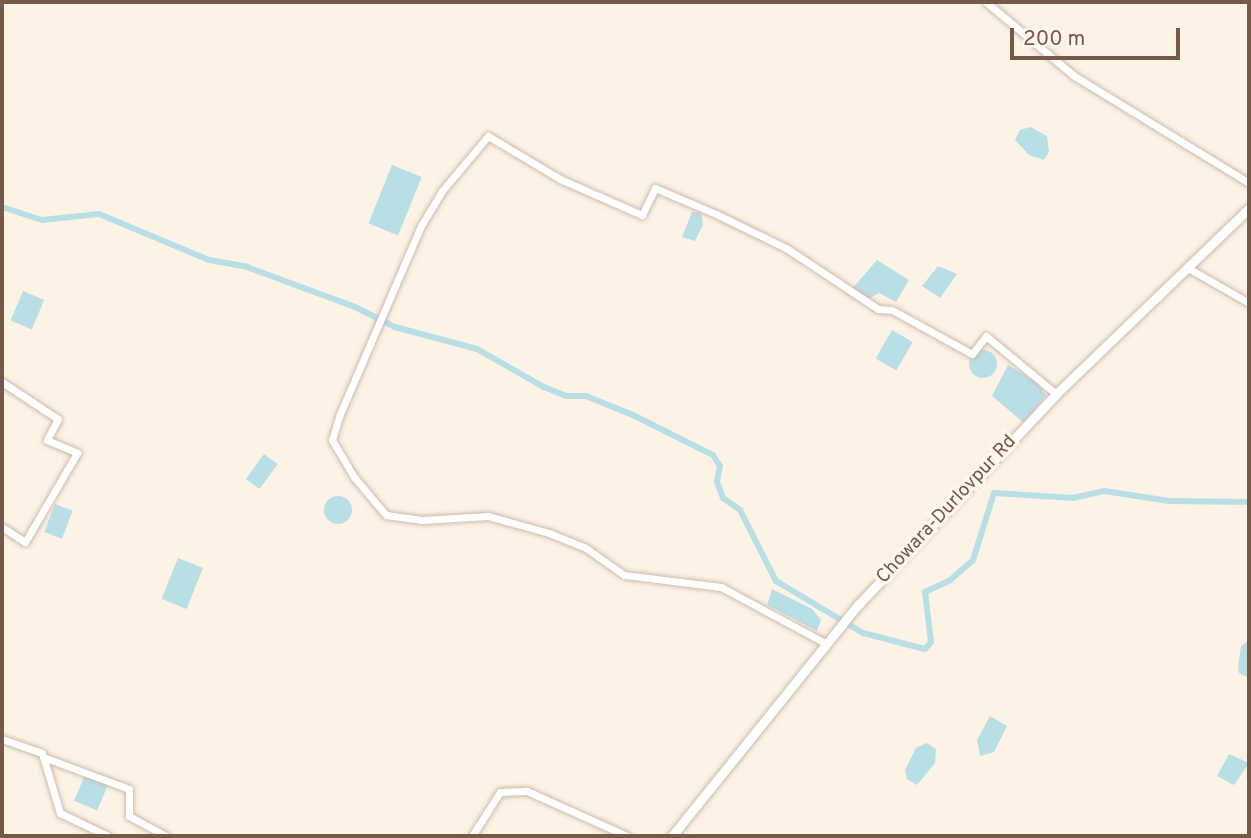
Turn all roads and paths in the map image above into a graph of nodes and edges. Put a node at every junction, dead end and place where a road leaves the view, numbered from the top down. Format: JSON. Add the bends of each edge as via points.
{"nodes":[{"id":1,"x":986,"y":2,"type":"edge"},
{"id":2,"x":1249,"y":183,"type":"edge"},
{"id":3,"x":1249,"y":208,"type":"edge"},
{"id":4,"x":1188,"y":268,"type":"junction"},
{"id":5,"x":1249,"y":303,"type":"edge"},
{"id":6,"x":2,"y":382,"type":"edge"},
{"id":7,"x":1056,"y":394,"type":"junction"},
{"id":8,"x":2,"y":527,"type":"edge"},
{"id":9,"x":827,"y":644,"type":"junction"},
{"id":10,"x":2,"y":739,"type":"edge"},
{"id":11,"x":43,"y":757,"type":"junction"},
{"id":12,"x":108,"y":836,"type":"edge"},
{"id":13,"x":166,"y":836,"type":"edge"},
{"id":14,"x":472,"y":836,"type":"edge"},
{"id":15,"x":627,"y":836,"type":"edge"},
{"id":16,"x":672,"y":836,"type":"edge"}],
"edges":[{"from":1,"to":2,"type":"street","via":[[1073,75]]},
{"from":3,"to":4,"type":"street","name":"Chowara-Durlovpur Rd"},
{"from":4,"to":5,"type":"street"},
{"from":4,"to":7,"type":"street","name":"Chowara-Durlovpur Rd"},
{"from":6,"to":8,"type":"street","via":[[58,419],[47,440],[77,453],[25,542]]},
{"from":7,"to":9,"type":"street","name":"Chowara-Durlovpur Rd"},
{"from":7,"to":9,"type":"street","via":[[986,336],[972,354],[892,310],[878,309],[786,248],[716,214],[654,188],[642,215],[560,179],[488,136],[442,191],[421,226],[331,440],[354,477],[386,515],[422,520],[488,516],[549,533],[586,548],[624,575],[721,587]]},
{"from":9,"to":16,"type":"street","name":"Chowara-Durlovpur Rd"},
{"from":10,"to":11,"type":"street"},
{"from":11,"to":12,"type":"street","via":[[60,813]]},
{"from":11,"to":13,"type":"street","via":[[129,789],[129,816]]},
{"from":14,"to":15,"type":"street","via":[[500,792],[527,791]]}]}
